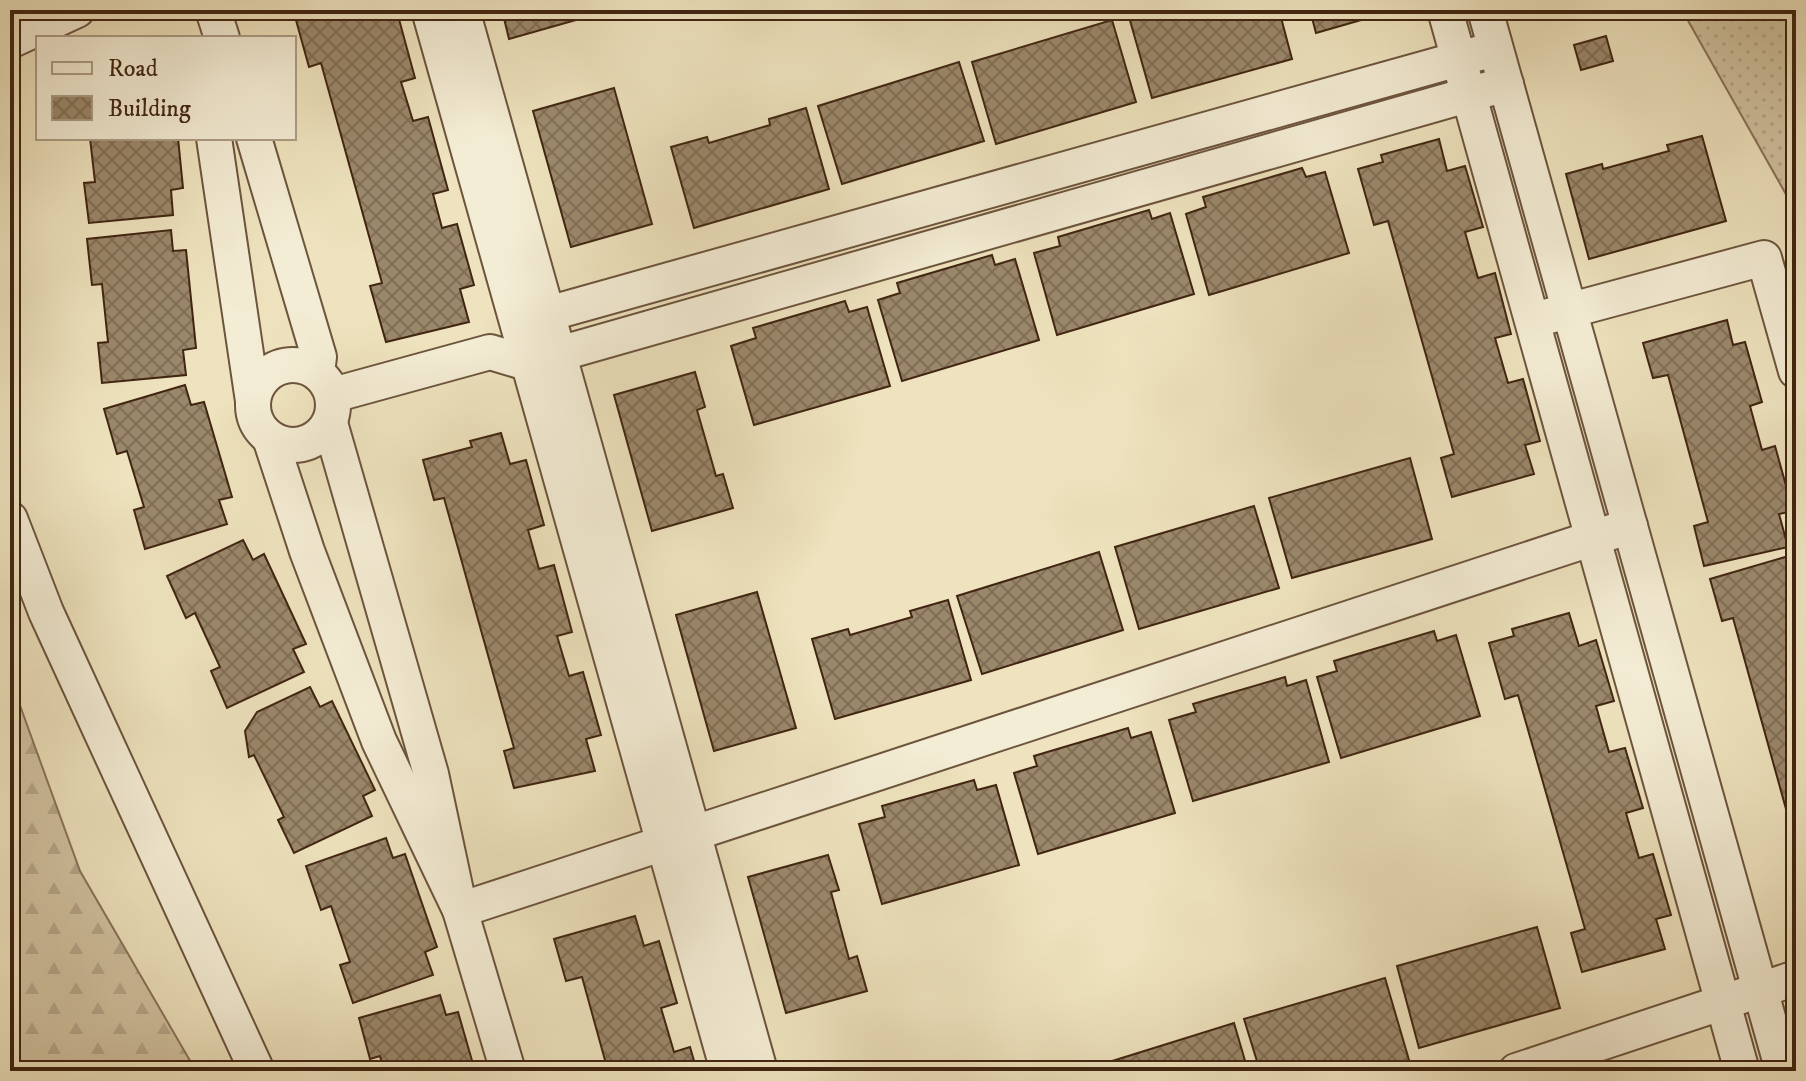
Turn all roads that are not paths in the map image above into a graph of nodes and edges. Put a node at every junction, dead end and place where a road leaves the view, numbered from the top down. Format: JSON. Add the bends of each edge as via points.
{"nodes":[{"id":1,"x":77,"y":10,"type":"edge"},
{"id":2,"x":205,"y":10,"type":"edge"},
{"id":3,"x":213,"y":10,"type":"edge"},
{"id":4,"x":429,"y":10,"type":"edge"},
{"id":5,"x":462,"y":10,"type":"edge"},
{"id":6,"x":1445,"y":10,"type":"edge"},
{"id":7,"x":1485,"y":10,"type":"edge"},
{"id":8,"x":206,"y":36,"type":"edge"},
{"id":9,"x":221,"y":36,"type":"edge"},
{"id":10,"x":10,"y":41,"type":"edge"},
{"id":11,"x":1496,"y":48,"type":"junction"},
{"id":12,"x":1459,"y":59,"type":"junction"},
{"id":13,"x":1506,"y":84,"type":"junction"},
{"id":14,"x":1468,"y":92,"type":"junction"},
{"id":15,"x":214,"y":140,"type":"edge"},
{"id":16,"x":255,"y":140,"type":"edge"},
{"id":17,"x":1569,"y":310,"type":"junction"},
{"id":18,"x":532,"y":318,"type":"junction"},
{"id":19,"x":1532,"y":320,"type":"junction"},
{"id":20,"x":490,"y":352,"type":"junction"},
{"id":21,"x":559,"y":353,"type":"junction"},
{"id":22,"x":527,"y":363,"type":"junction"},
{"id":23,"x":1796,"y":371,"type":"edge"},
{"id":24,"x":326,"y":397,"type":"junction"},
{"id":25,"x":253,"y":401,"type":"junction"},
{"id":26,"x":270,"y":438,"type":"junction"},
{"id":27,"x":10,"y":519,"type":"edge"},
{"id":28,"x":1630,"y":526,"type":"junction"},
{"id":29,"x":1593,"y":537,"type":"junction"},
{"id":30,"x":678,"y":838,"type":"junction"},
{"id":31,"x":460,"y":910,"type":"junction"},
{"id":32,"x":1796,"y":978,"type":"edge"},
{"id":33,"x":1759,"y":989,"type":"junction"},
{"id":34,"x":1723,"y":1001,"type":"junction"},
{"id":35,"x":257,"y":1071,"type":"edge"},
{"id":36,"x":508,"y":1071,"type":"edge"},
{"id":37,"x":728,"y":1071,"type":"edge"},
{"id":38,"x":760,"y":1071,"type":"edge"},
{"id":39,"x":1516,"y":1071,"type":"edge"},
{"id":40,"x":1742,"y":1071,"type":"edge"},
{"id":41,"x":1783,"y":1071,"type":"edge"}],
"edges":[{"from":1,"to":10,"type":"street"},
{"from":2,"to":8,"type":"street"},
{"from":3,"to":9,"type":"street"},
{"from":4,"to":18,"type":"street"},
{"from":5,"to":18,"type":"street"},
{"from":6,"to":12,"type":"street"},
{"from":7,"to":11,"type":"street"},
{"from":11,"to":12,"type":"street"},
{"from":11,"to":13,"type":"street"},
{"from":12,"to":14,"type":"street"},
{"from":12,"to":18,"type":"street"},
{"from":13,"to":14,"type":"street"},
{"from":13,"to":17,"type":"street"},
{"from":14,"to":19,"type":"street"},
{"from":14,"to":21,"type":"street"},
{"from":15,"to":25,"type":"street"},
{"from":16,"to":24,"type":"street"},
{"from":17,"to":19,"type":"street"},
{"from":17,"to":23,"type":"street","via":[[1764,258]]},
{"from":17,"to":28,"type":"street"},
{"from":18,"to":20,"type":"street"},
{"from":18,"to":21,"type":"street"},
{"from":18,"to":22,"type":"street"},
{"from":19,"to":29,"type":"street"},
{"from":20,"to":22,"type":"street"},
{"from":20,"to":24,"type":"street"},
{"from":21,"to":22,"type":"street"},
{"from":21,"to":30,"type":"street"},
{"from":22,"to":30,"type":"street"},
{"from":24,"to":25,"type":"street","via":[[304,366],[277,368],[257,388]]},
{"from":24,"to":26,"type":"street","via":[[310,442],[282,445]]},
{"from":24,"to":31,"type":"street","via":[[431,774]]},
{"from":25,"to":26,"type":"street","via":[[254,415]]},
{"from":26,"to":31,"type":"street","via":[[379,741]]},
{"from":27,"to":35,"type":"street","via":[[46,612]]},
{"from":28,"to":29,"type":"street"},
{"from":28,"to":33,"type":"street"},
{"from":29,"to":30,"type":"street"},
{"from":29,"to":34,"type":"street"},
{"from":30,"to":31,"type":"street"},
{"from":30,"to":37,"type":"street"},
{"from":30,"to":38,"type":"street"},
{"from":31,"to":36,"type":"street"},
{"from":32,"to":33,"type":"street"},
{"from":33,"to":34,"type":"street"},
{"from":33,"to":41,"type":"street"},
{"from":34,"to":39,"type":"street"},
{"from":34,"to":40,"type":"street"}]}
